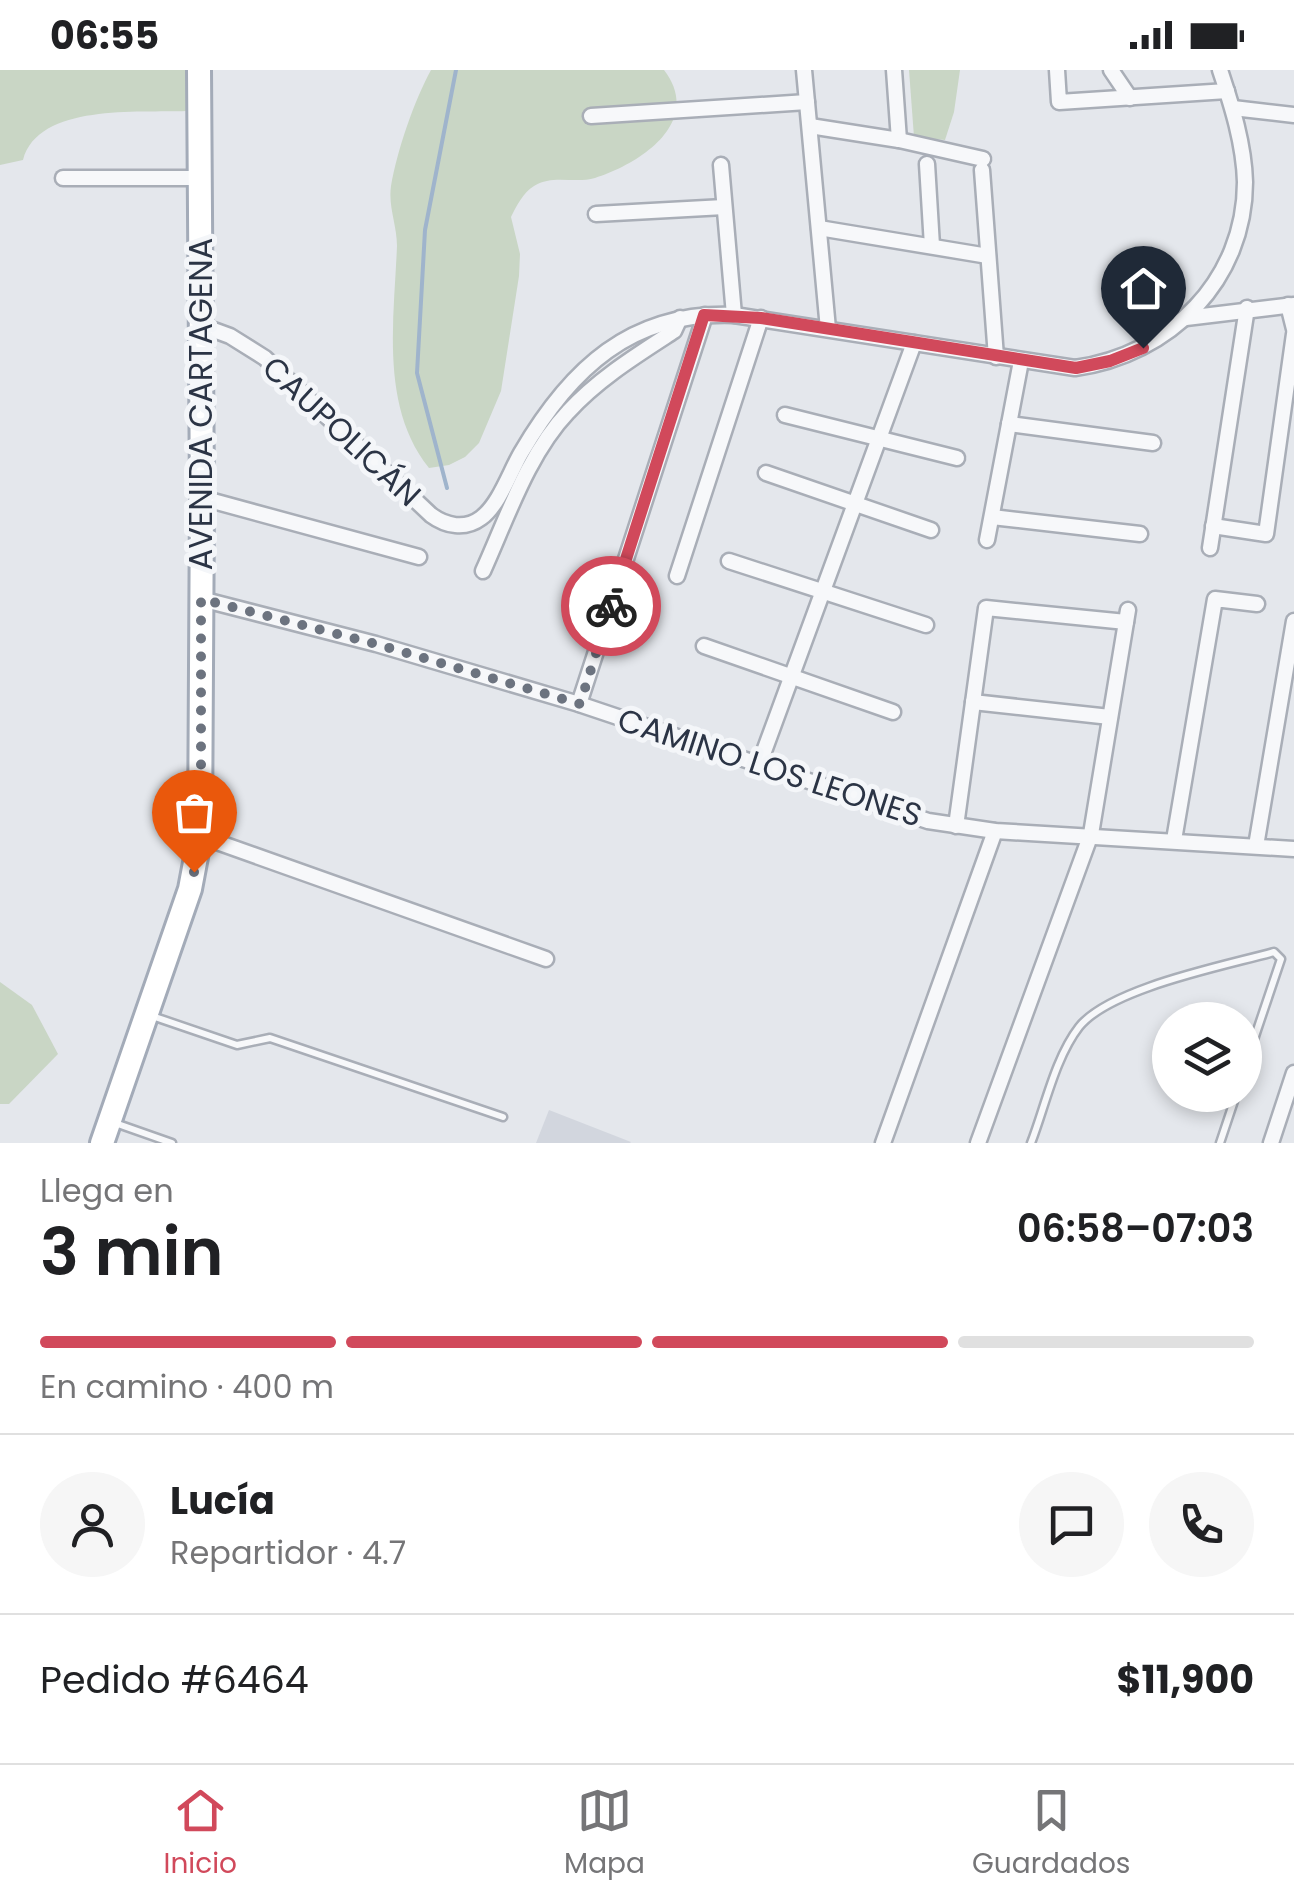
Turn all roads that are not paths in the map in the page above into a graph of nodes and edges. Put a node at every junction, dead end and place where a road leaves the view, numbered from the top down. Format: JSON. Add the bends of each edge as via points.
{"nodes":[{"id":1,"x":198,"y":70,"type":"edge"},
{"id":2,"x":804,"y":70,"type":"edge"},
{"id":3,"x":894,"y":70,"type":"edge"},
{"id":4,"x":1057,"y":70,"type":"edge"},
{"id":5,"x":1111,"y":70,"type":"edge"},
{"id":6,"x":1220,"y":70,"type":"edge"},
{"id":7,"x":1227,"y":91,"type":"junction"},
{"id":8,"x":1130,"y":98,"type":"junction"},
{"id":9,"x":807,"y":102,"type":"junction"},
{"id":10,"x":1232,"y":108,"type":"junction"},
{"id":11,"x":1294,"y":115,"type":"edge"},
{"id":12,"x":591,"y":116,"type":"dead end"},
{"id":13,"x":810,"y":126,"type":"junction"},
{"id":14,"x":900,"y":140,"type":"junction"},
{"id":15,"x":721,"y":164,"type":"dead end"},
{"id":16,"x":927,"y":164,"type":"dead end"},
{"id":17,"x":64,"y":178,"type":"dead end"},
{"id":18,"x":199,"y":178,"type":"junction"},
{"id":19,"x":724,"y":207,"type":"junction"},
{"id":20,"x":596,"y":214,"type":"dead end"},
{"id":21,"x":819,"y":228,"type":"junction"},
{"id":22,"x":932,"y":246,"type":"junction"},
{"id":23,"x":988,"y":256,"type":"junction"},
{"id":24,"x":1291,"y":305,"type":"edge"},
{"id":25,"x":1247,"y":308,"type":"junction"},
{"id":26,"x":734,"y":314,"type":"junction"},
{"id":27,"x":704,"y":315,"type":"junction"},
{"id":28,"x":680,"y":318,"type":"junction"},
{"id":29,"x":761,"y":318,"type":"junction"},
{"id":30,"x":1186,"y":318,"type":"junction"},
{"id":31,"x":200,"y":325,"type":"junction"},
{"id":32,"x":828,"y":329,"type":"junction"},
{"id":33,"x":1294,"y":332,"type":"edge"},
{"id":34,"x":914,"y":343,"type":"junction"},
{"id":35,"x":996,"y":356,"type":"junction"},
{"id":36,"x":1021,"y":361,"type":"junction"},
{"id":37,"x":785,"y":415,"type":"dead end"},
{"id":38,"x":1009,"y":424,"type":"junction"},
{"id":39,"x":879,"y":440,"type":"junction"},
{"id":40,"x":1153,"y":443,"type":"dead end"},
{"id":41,"x":957,"y":458,"type":"dead end"},
{"id":42,"x":766,"y":473,"type":"dead end"},
{"id":43,"x":202,"y":498,"type":"junction"},
{"id":44,"x":856,"y":502,"type":"junction"},
{"id":45,"x":992,"y":517,"type":"junction"},
{"id":46,"x":1213,"y":526,"type":"junction"},
{"id":47,"x":932,"y":530,"type":"dead end"},
{"id":48,"x":1140,"y":534,"type":"dead end"},
{"id":49,"x":988,"y":540,"type":"dead end"},
{"id":50,"x":1210,"y":548,"type":"dead end"},
{"id":51,"x":419,"y":557,"type":"dead end"},
{"id":52,"x":728,"y":561,"type":"dead end"},
{"id":53,"x":483,"y":570,"type":"dead end"},
{"id":54,"x":677,"y":576,"type":"dead end"},
{"id":55,"x":823,"y":592,"type":"junction"},
{"id":56,"x":201,"y":599,"type":"junction"},
{"id":57,"x":1257,"y":604,"type":"dead end"},
{"id":58,"x":1294,"y":622,"type":"edge"},
{"id":59,"x":926,"y":625,"type":"dead end"},
{"id":60,"x":704,"y":646,"type":"dead end"},
{"id":61,"x":792,"y":677,"type":"junction"},
{"id":62,"x":973,"y":702,"type":"junction"},
{"id":63,"x":580,"y":704,"type":"junction"},
{"id":64,"x":892,"y":712,"type":"dead end"},
{"id":65,"x":1110,"y":717,"type":"junction"},
{"id":66,"x":759,"y":765,"type":"junction"},
{"id":67,"x":956,"y":826,"type":"junction"},
{"id":68,"x":996,"y":830,"type":"junction"},
{"id":69,"x":1090,"y":834,"type":"junction"},
{"id":70,"x":200,"y":836,"type":"junction"},
{"id":71,"x":1174,"y":840,"type":"junction"},
{"id":72,"x":1256,"y":846,"type":"junction"},
{"id":73,"x":1294,"y":849,"type":"edge"},
{"id":74,"x":546,"y":959,"type":"dead end"},
{"id":75,"x":146,"y":1014,"type":"junction"},
{"id":76,"x":1262,"y":1015,"type":"edge"},
{"id":77,"x":1294,"y":1074,"type":"edge"},
{"id":78,"x":1230,"y":1112,"type":"edge"},
{"id":79,"x":503,"y":1117,"type":"dead end"},
{"id":80,"x":106,"y":1132,"type":"edge"},
{"id":81,"x":1274,"y":1142,"type":"edge"},
{"id":82,"x":172,"y":1143,"type":"edge"},
{"id":83,"x":884,"y":1143,"type":"edge"},
{"id":84,"x":978,"y":1143,"type":"edge"},
{"id":85,"x":1031,"y":1143,"type":"edge"},
{"id":86,"x":1220,"y":1143,"type":"edge"}],
"edges":[{"from":1,"to":18,"type":"main road","name":"AVENIDA CARTAGENA"},
{"from":2,"to":9,"type":"street"},
{"from":3,"to":14,"type":"street"},
{"from":4,"to":8,"type":"street","via":[[1058,102]]},
{"from":5,"to":8,"type":"street"},
{"from":6,"to":7,"type":"street","name":"CAUPOLICÁN"},
{"from":7,"to":8,"type":"street"},
{"from":7,"to":10,"type":"street","name":"CAUPOLICÁN"},
{"from":9,"to":12,"type":"street"},
{"from":9,"to":13,"type":"street"},
{"from":10,"to":11,"type":"street"},
{"from":10,"to":30,"type":"street","name":"CAUPOLICÁN","via":[[1244,165],[1240,222],[1220,274]]},
{"from":13,"to":14,"type":"street"},
{"from":13,"to":21,"type":"street"},
{"from":14,"to":23,"type":"street","via":[[983,164]]},
{"from":15,"to":19,"type":"street"},
{"from":16,"to":22,"type":"street"},
{"from":17,"to":18,"type":"street"},
{"from":18,"to":31,"type":"main road","name":"AVENIDA CARTAGENA"},
{"from":19,"to":20,"type":"street"},
{"from":19,"to":26,"type":"street"},
{"from":21,"to":22,"type":"street"},
{"from":21,"to":32,"type":"street"},
{"from":22,"to":23,"type":"street"},
{"from":23,"to":35,"type":"street"},
{"from":24,"to":25,"type":"street"},
{"from":24,"to":33,"type":"street"},
{"from":25,"to":30,"type":"street"},
{"from":25,"to":46,"type":"street"},
{"from":26,"to":27,"type":"street","name":"CAUPOLICÁN"},
{"from":26,"to":29,"type":"street","name":"CAUPOLICÁN"},
{"from":27,"to":28,"type":"street","name":"CAUPOLICÁN"},
{"from":27,"to":63,"type":"street"},
{"from":28,"to":31,"type":"street","name":"CAUPOLICÁN","via":[[632,334],[579,373],[485,514],[459,525],[437,519],[405,494],[266,358]]},
{"from":28,"to":53,"type":"street","via":[[674,331],[565,414]]},
{"from":29,"to":32,"type":"street","name":"CAUPOLICÁN"},
{"from":29,"to":54,"type":"street"},
{"from":30,"to":36,"type":"street","name":"CAUPOLICÁN","via":[[1158,340],[1110,361],[1076,368]]},
{"from":31,"to":43,"type":"main road","name":"AVENIDA CARTAGENA"},
{"from":32,"to":34,"type":"street","name":"CAUPOLICÁN"},
{"from":33,"to":46,"type":"street","via":[[1266,534]]},
{"from":34,"to":35,"type":"street","name":"CAUPOLICÁN"},
{"from":34,"to":39,"type":"street"},
{"from":35,"to":36,"type":"street","name":"CAUPOLICÁN"},
{"from":36,"to":38,"type":"street"},
{"from":37,"to":39,"type":"street"},
{"from":38,"to":40,"type":"street"},
{"from":38,"to":45,"type":"street"},
{"from":39,"to":41,"type":"street"},
{"from":39,"to":44,"type":"street"},
{"from":42,"to":44,"type":"street"},
{"from":43,"to":51,"type":"street"},
{"from":43,"to":56,"type":"main road","name":"AVENIDA CARTAGENA"},
{"from":44,"to":47,"type":"street"},
{"from":44,"to":55,"type":"street"},
{"from":45,"to":48,"type":"street"},
{"from":45,"to":49,"type":"street"},
{"from":46,"to":50,"type":"street"},
{"from":52,"to":55,"type":"street"},
{"from":55,"to":59,"type":"street"},
{"from":55,"to":61,"type":"street"},
{"from":56,"to":63,"type":"street","name":"CAMINO LOS LEONES"},
{"from":56,"to":70,"type":"main road","name":"AVENIDA CARTAGENA"},
{"from":57,"to":71,"type":"street","via":[[1215,598]]},
{"from":58,"to":72,"type":"street"},
{"from":60,"to":61,"type":"street"},
{"from":61,"to":64,"type":"street"},
{"from":61,"to":66,"type":"street"},
{"from":62,"to":65,"type":"street"},
{"from":62,"to":65,"type":"street","via":[[986,608],[1127,616]]},
{"from":62,"to":67,"type":"street"},
{"from":63,"to":66,"type":"street","name":"CAMINO LOS LEONES"},
{"from":65,"to":69,"type":"street"},
{"from":66,"to":67,"type":"street","name":"CAMINO LOS LEONES"},
{"from":67,"to":68,"type":"street","name":"CAMINO LOS LEONES"},
{"from":68,"to":69,"type":"street","name":"CAMINO LOS LEONES"},
{"from":68,"to":83,"type":"street"},
{"from":69,"to":71,"type":"street","name":"CAMINO LOS LEONES"},
{"from":69,"to":84,"type":"street"},
{"from":70,"to":74,"type":"street"},
{"from":70,"to":75,"type":"main road","name":"AVENIDA CARTAGENA","via":[[190,889]]},
{"from":71,"to":72,"type":"street","name":"CAMINO LOS LEONES"},
{"from":72,"to":73,"type":"street","name":"CAMINO LOS LEONES"},
{"from":75,"to":79,"type":"lane","via":[[237,1045],[270,1038]]},
{"from":75,"to":80,"type":"main road","name":"AVENIDA CARTAGENA"},
{"from":76,"to":85,"type":"lane","via":[[1281,959],[1274,952],[1130,994],[1096,1011],[1064,1054]]},
{"from":77,"to":81,"type":"street"},
{"from":78,"to":86,"type":"lane"},
{"from":80,"to":82,"type":"lane"}]}
